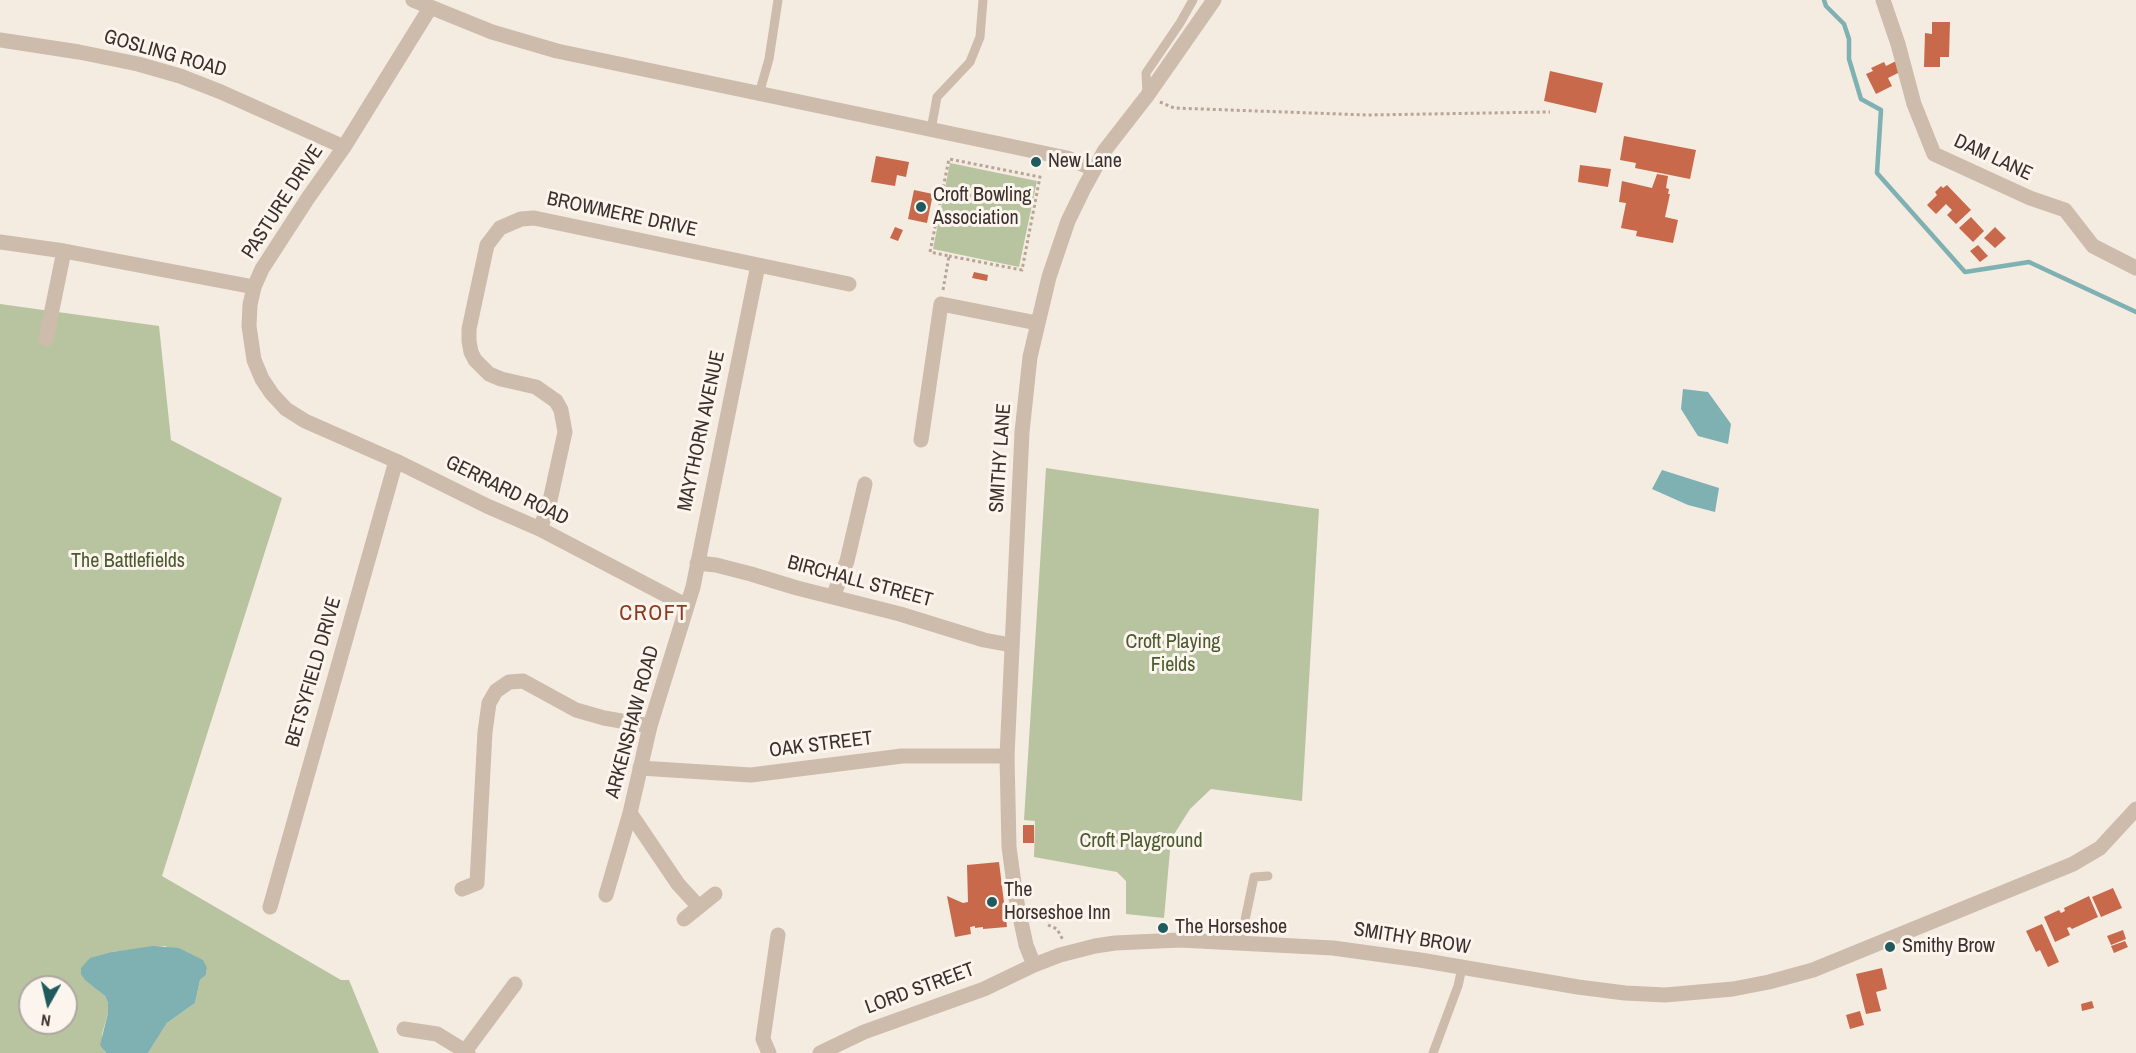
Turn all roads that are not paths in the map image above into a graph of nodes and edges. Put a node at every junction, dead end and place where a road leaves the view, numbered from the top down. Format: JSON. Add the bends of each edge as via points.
{"nodes":[{"id":1,"x":413,"y":0,"type":"edge"},
{"id":2,"x":778,"y":0,"type":"edge"},
{"id":3,"x":983,"y":0,"type":"edge"},
{"id":4,"x":1193,"y":0,"type":"edge"},
{"id":5,"x":1214,"y":0,"type":"edge"},
{"id":6,"x":1883,"y":0,"type":"edge"},
{"id":7,"x":430,"y":8,"type":"junction"},
{"id":8,"x":0,"y":40,"type":"edge"},
{"id":9,"x":759,"y":94,"type":"junction"},
{"id":10,"x":1147,"y":96,"type":"junction"},
{"id":11,"x":931,"y":130,"type":"junction"},
{"id":12,"x":344,"y":147,"type":"junction"},
{"id":13,"x":1094,"y":169,"type":"junction"},
{"id":14,"x":0,"y":242,"type":"edge"},
{"id":15,"x":64,"y":251,"type":"junction"},
{"id":16,"x":758,"y":265,"type":"junction"},
{"id":17,"x":2136,"y":268,"type":"edge"},
{"id":18,"x":849,"y":284,"type":"dead end"},
{"id":19,"x":254,"y":287,"type":"junction"},
{"id":20,"x":1037,"y":323,"type":"junction"},
{"id":21,"x":46,"y":339,"type":"dead end"},
{"id":22,"x":305,"y":421,"type":"joint"},
{"id":23,"x":921,"y":440,"type":"dead end"},
{"id":24,"x":396,"y":461,"type":"junction"},
{"id":25,"x":865,"y":484,"type":"dead end"},
{"id":26,"x":540,"y":529,"type":"junction"},
{"id":27,"x":697,"y":563,"type":"junction"},
{"id":28,"x":833,"y":597,"type":"junction"},
{"id":29,"x":687,"y":606,"type":"junction"},
{"id":30,"x":1011,"y":645,"type":"junction"},
{"id":31,"x":650,"y":726,"type":"junction"},
{"id":32,"x":1007,"y":756,"type":"junction"},
{"id":33,"x":640,"y":768,"type":"junction"},
{"id":34,"x":2136,"y":809,"type":"edge"},
{"id":35,"x":630,"y":813,"type":"junction"},
{"id":36,"x":1268,"y":876,"type":"dead end"},
{"id":37,"x":462,"y":889,"type":"dead end"},
{"id":38,"x":715,"y":894,"type":"dead end"},
{"id":39,"x":606,"y":895,"type":"dead end"},
{"id":40,"x":289,"y":898,"type":"dead end"},
{"id":41,"x":699,"y":907,"type":"junction"},
{"id":42,"x":684,"y":919,"type":"dead end"},
{"id":43,"x":778,"y":934,"type":"dead end"},
{"id":44,"x":1240,"y":944,"type":"junction"},
{"id":45,"x":1034,"y":965,"type":"junction"},
{"id":46,"x":1462,"y":968,"type":"junction"},
{"id":47,"x":514,"y":984,"type":"dead end"},
{"id":48,"x":404,"y":1029,"type":"dead end"},
{"id":49,"x":467,"y":1052,"type":"edge"},
{"id":50,"x":769,"y":1053,"type":"edge"},
{"id":51,"x":820,"y":1053,"type":"edge"},
{"id":52,"x":1434,"y":1053,"type":"edge"}],
"edges":[{"from":1,"to":7,"type":"street"},
{"from":2,"to":9,"type":"lane"},
{"from":3,"to":11,"type":"lane","via":[[980,37],[970,63],[937,97]]},
{"from":4,"to":10,"type":"lane","via":[[1146,73]]},
{"from":5,"to":10,"type":"street","name":"SMITHY LANE"},
{"from":6,"to":17,"type":"street","name":"DAM LANE","via":[[1914,104],[1934,154],[2065,210],[2093,246]]},
{"from":7,"to":9,"type":"street","via":[[523,43]]},
{"from":7,"to":12,"type":"street","name":"PASTURE DRIVE"},
{"from":8,"to":12,"type":"street","name":"GOSLING ROAD","via":[[80,52],[180,76]]},
{"from":9,"to":11,"type":"street"},
{"from":10,"to":13,"type":"street","name":"SMITHY LANE"},
{"from":11,"to":13,"type":"street","via":[[1067,158]]},
{"from":12,"to":19,"type":"street","name":"PASTURE DRIVE","via":[[262,269]]},
{"from":13,"to":20,"type":"street","name":"SMITHY LANE","via":[[1057,250]]},
{"from":14,"to":15,"type":"street"},
{"from":15,"to":19,"type":"street"},
{"from":15,"to":21,"type":"street"},
{"from":16,"to":18,"type":"street","name":"BROWMERE DRIVE"},
{"from":16,"to":26,"type":"street","name":"BROWMERE DRIVE","via":[[534,219],[509,222],[492,236],[484,255],[470,329],[471,352],[489,374],[547,393],[556,401],[564,421],[549,505]]},
{"from":16,"to":27,"type":"street","name":"MAYTHORN AVENUE"},
{"from":19,"to":22,"type":"street","name":"PASTURE DRIVE","via":[[249,326],[254,360],[272,394]]},
{"from":20,"to":23,"type":"street","via":[[941,304]]},
{"from":20,"to":30,"type":"street","name":"SMITHY LANE","via":[[1022,432]]},
{"from":22,"to":24,"type":"street","name":"GERRARD ROAD"},
{"from":24,"to":26,"type":"street","name":"GERRARD ROAD"},
{"from":24,"to":40,"type":"street","name":"BETSYFIELD DRIVE","via":[[272,901]]},
{"from":25,"to":28,"type":"street","via":[[865,520]]},
{"from":26,"to":29,"type":"street","name":"GERRARD ROAD"},
{"from":27,"to":28,"type":"street","name":"BIRCHALL STREET"},
{"from":27,"to":29,"type":"street","name":"MAYTHORN AVENUE"},
{"from":28,"to":30,"type":"street","name":"BIRCHALL STREET"},
{"from":29,"to":31,"type":"street","name":"ARKENSHAW ROAD"},
{"from":30,"to":32,"type":"street","name":"SMITHY LANE"},
{"from":31,"to":33,"type":"street","name":"ARKENSHAW ROAD"},
{"from":31,"to":37,"type":"street","via":[[576,710],[523,681],[502,686],[492,696],[487,712],[473,835],[477,883]]},
{"from":32,"to":33,"type":"street","name":"OAK STREET","via":[[902,756],[751,775]]},
{"from":32,"to":45,"type":"street","name":"SMITHY LANE","via":[[1009,847],[1016,898]]},
{"from":33,"to":35,"type":"street","name":"ARKENSHAW ROAD"},
{"from":34,"to":46,"type":"street","name":"SMITHY BROW","via":[[2100,848],[2073,864],[1813,970],[1769,982],[1665,995],[1578,987]]},
{"from":35,"to":39,"type":"street","name":"ARKENSHAW ROAD"},
{"from":35,"to":41,"type":"street","name":"ARKENSHAW ROAD","via":[[678,884]]},
{"from":36,"to":44,"type":"lane","via":[[1254,877]]},
{"from":38,"to":41,"type":"street"},
{"from":41,"to":42,"type":"street"},
{"from":43,"to":50,"type":"street","via":[[763,1039]]},
{"from":44,"to":45,"type":"street","name":"SMITHY BROW","via":[[1180,940],[1115,943],[1077,950]]},
{"from":44,"to":46,"type":"street","name":"SMITHY BROW","via":[[1366,952]]},
{"from":45,"to":51,"type":"street","name":"LORD STREET","via":[[984,989],[864,1032]]},
{"from":46,"to":52,"type":"lane"},
{"from":47,"to":49,"type":"street"},
{"from":48,"to":49,"type":"street","via":[[437,1035]]}]}
